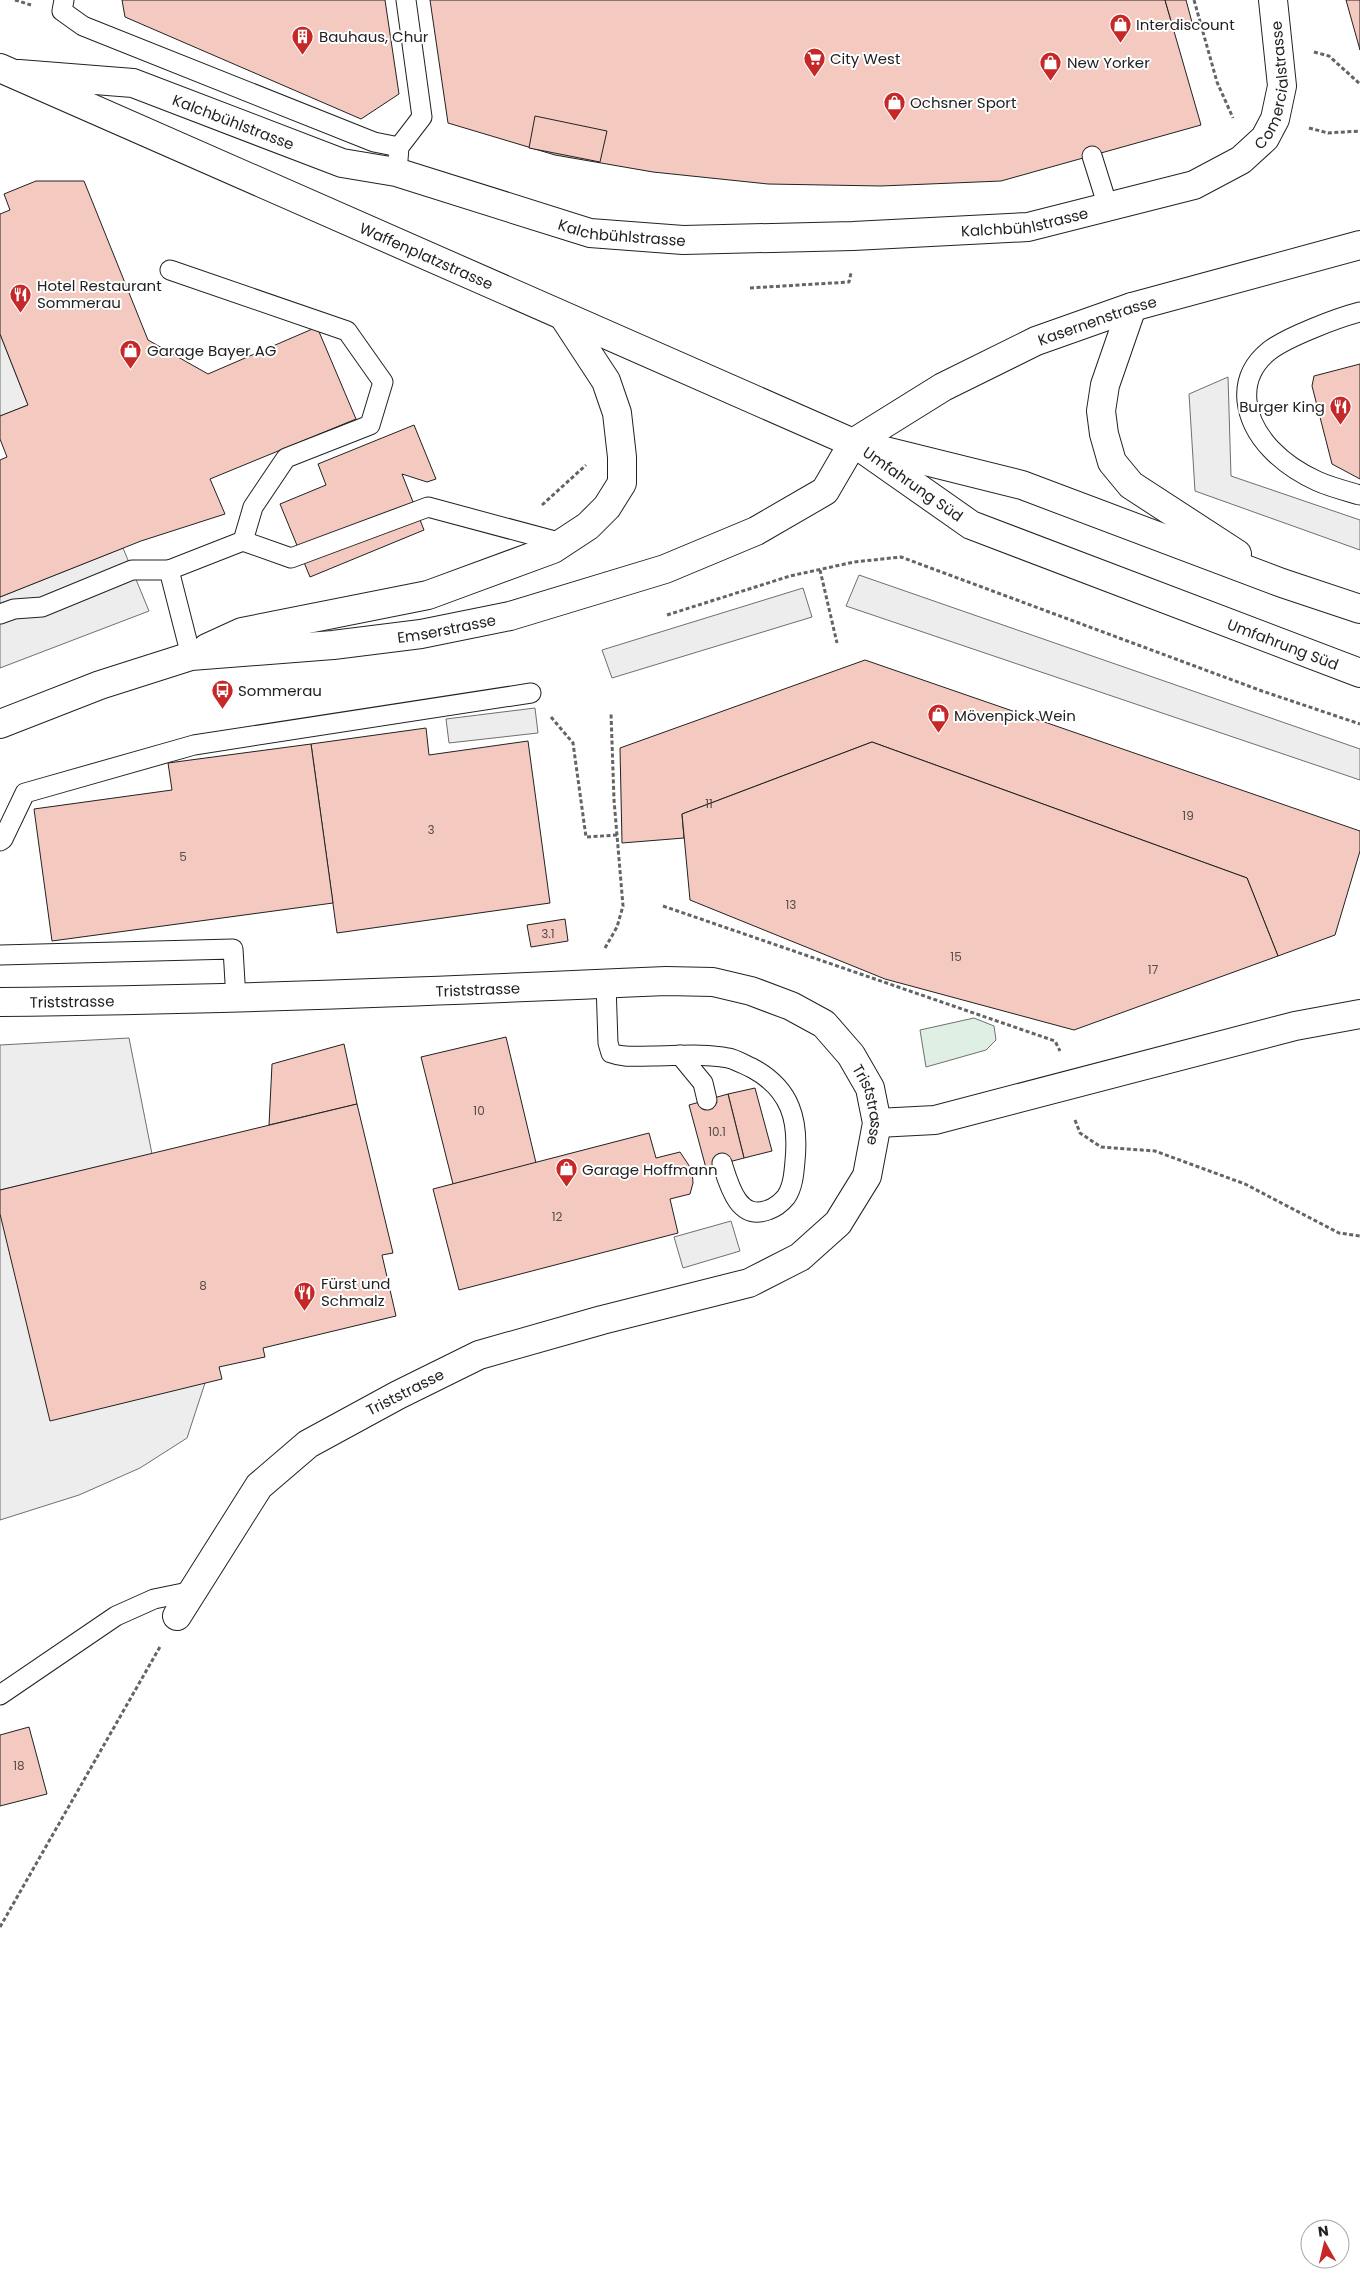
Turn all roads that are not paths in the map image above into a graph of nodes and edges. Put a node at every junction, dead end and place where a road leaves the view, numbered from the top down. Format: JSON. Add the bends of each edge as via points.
{"nodes":[{"id":1,"x":64,"y":0,"type":"edge"},
{"id":2,"x":406,"y":0,"type":"edge"},
{"id":3,"x":1273,"y":0,"type":"edge"},
{"id":4,"x":8,"y":71,"type":"edge"},
{"id":5,"x":1092,"y":156,"type":"dead end"},
{"id":6,"x":398,"y":160,"type":"junction"},
{"id":7,"x":1241,"y":160,"type":"joint"},
{"id":8,"x":1108,"y":207,"type":"junction"},
{"id":9,"x":1360,"y":245,"type":"edge"},
{"id":10,"x":170,"y":270,"type":"dead end"},
{"id":11,"x":1132,"y":306,"type":"junction"},
{"id":12,"x":1360,"y":312,"type":"edge"},
{"id":13,"x":564,"y":317,"type":"junction"},
{"id":14,"x":853,"y":442,"type":"junction"},
{"id":15,"x":1360,"y":496,"type":"edge"},
{"id":16,"x":243,"y":541,"type":"junction"},
{"id":17,"x":562,"y":543,"type":"junction"},
{"id":18,"x":169,"y":570,"type":"junction"},
{"id":19,"x":1282,"y":583,"type":"junction"},
{"id":20,"x":1360,"y":609,"type":"edge"},
{"id":21,"x":0,"y":614,"type":"edge"},
{"id":22,"x":191,"y":656,"type":"junction"},
{"id":23,"x":1360,"y":673,"type":"edge"},
{"id":24,"x":531,"y":693,"type":"dead end"},
{"id":25,"x":0,"y":724,"type":"edge"},
{"id":26,"x":0,"y":841,"type":"edge"},
{"id":27,"x":0,"y":955,"type":"edge"},
{"id":28,"x":606,"y":984,"type":"junction"},
{"id":29,"x":236,"y":999,"type":"junction"},
{"id":30,"x":0,"y":1002,"type":"edge"},
{"id":31,"x":1360,"y":1014,"type":"edge"},
{"id":32,"x":680,"y":1056,"type":"junction"},
{"id":33,"x":707,"y":1100,"type":"dead end"},
{"id":34,"x":876,"y":1123,"type":"junction"},
{"id":35,"x":722,"y":1163,"type":"dead end"},
{"id":36,"x":193,"y":1591,"type":"junction"},
{"id":37,"x":177,"y":1616,"type":"road end"},
{"id":38,"x":0,"y":1695,"type":"edge"}],
"edges":[{"from":1,"to":6,"type":"lane","via":[[62,11],[83,26],[374,142]]},
{"from":2,"to":6,"type":"lane","via":[[422,117]]},
{"from":3,"to":7,"type":"main road","name":"Comercialstrasse","via":[[1282,86],[1274,119],[1265,138]]},
{"from":4,"to":6,"type":"main road","name":"Kalchbühlstrasse","via":[[133,83],[342,163]]},
{"from":4,"to":13,"type":"main road","name":"Waffenplatzstrasse"},
{"from":5,"to":8,"type":"lane"},
{"from":6,"to":8,"type":"main road","name":"Kalchbühlstrasse","via":[[590,233],[683,240],[1028,227]]},
{"from":7,"to":8,"type":"main road","name":"Kalchbühlstrasse","via":[[1194,185]]},
{"from":9,"to":11,"type":"main road","name":"Kasernenstrasse"},
{"from":10,"to":16,"type":"lane","via":[[347,331],[383,382],[370,426],[286,458],[253,507]]},
{"from":11,"to":14,"type":"main road","name":"Kasernenstrasse","via":[[1036,341],[942,387]]},
{"from":11,"to":19,"type":"main road","via":[[1105,385],[1101,411],[1112,462],[1130,485]]},
{"from":12,"to":15,"type":"lane","via":[[1305,332],[1269,351],[1250,373],[1246,390],[1248,409],[1256,431],[1278,456],[1316,481]]},
{"from":13,"to":14,"type":"main road","name":"Waffenplatzstrasse"},
{"from":13,"to":17,"type":"main road","via":[[606,381],[617,412],[622,483],[607,507],[588,526]]},
{"from":14,"to":19,"type":"main road","name":"Umfahrung Süd","via":[[1022,485]]},
{"from":14,"to":22,"type":"main road","name":"Emserstrasse","via":[[825,491],[756,531],[665,569],[510,616],[421,634],[333,645]]},
{"from":14,"to":23,"type":"main road","name":"Umfahrung Süd","via":[[970,525]]},
{"from":16,"to":17,"type":"lane","via":[[291,558],[428,506]]},
{"from":16,"to":18,"type":"lane"},
{"from":17,"to":22,"type":"main road","via":[[428,595],[242,632]]},
{"from":18,"to":21,"type":"lane","via":[[132,570],[42,607],[14,609]]},
{"from":18,"to":22,"type":"lane"},
{"from":19,"to":20,"type":"main road","name":"Umfahrung Süd"},
{"from":22,"to":25,"type":"main road","name":"Emserstrasse","via":[[100,685]]},
{"from":24,"to":26,"type":"lane","via":[[194,745],[25,793]]},
{"from":27,"to":29,"type":"lane","via":[[233,948]]},
{"from":28,"to":29,"type":"main road","name":"Triststrasse"},
{"from":28,"to":32,"type":"lane","via":[[611,1053],[621,1057]]},
{"from":28,"to":34,"type":"main road","name":"Triststrasse","via":[[713,982],[791,1006],[824,1024],[850,1055],[870,1088]]},
{"from":29,"to":30,"type":"main road","name":"Triststrasse"},
{"from":31,"to":34,"type":"main road","via":[[1295,1026],[935,1120]]},
{"from":32,"to":33,"type":"lane","via":[[703,1083]]},
{"from":32,"to":35,"type":"lane","via":[[729,1058],[775,1084],[790,1105],[796,1128],[793,1180],[786,1196],[774,1208],[758,1214],[747,1210],[730,1188]]},
{"from":34,"to":36,"type":"main road","name":"Triststrasse","via":[[867,1176],[838,1224],[800,1257],[749,1283],[479,1355],[348,1421],[308,1444],[259,1486]]},
{"from":36,"to":37,"type":"main road","name":"Triststrasse"},
{"from":36,"to":38,"type":"lane","via":[[154,1600],[116,1616]]}]}
